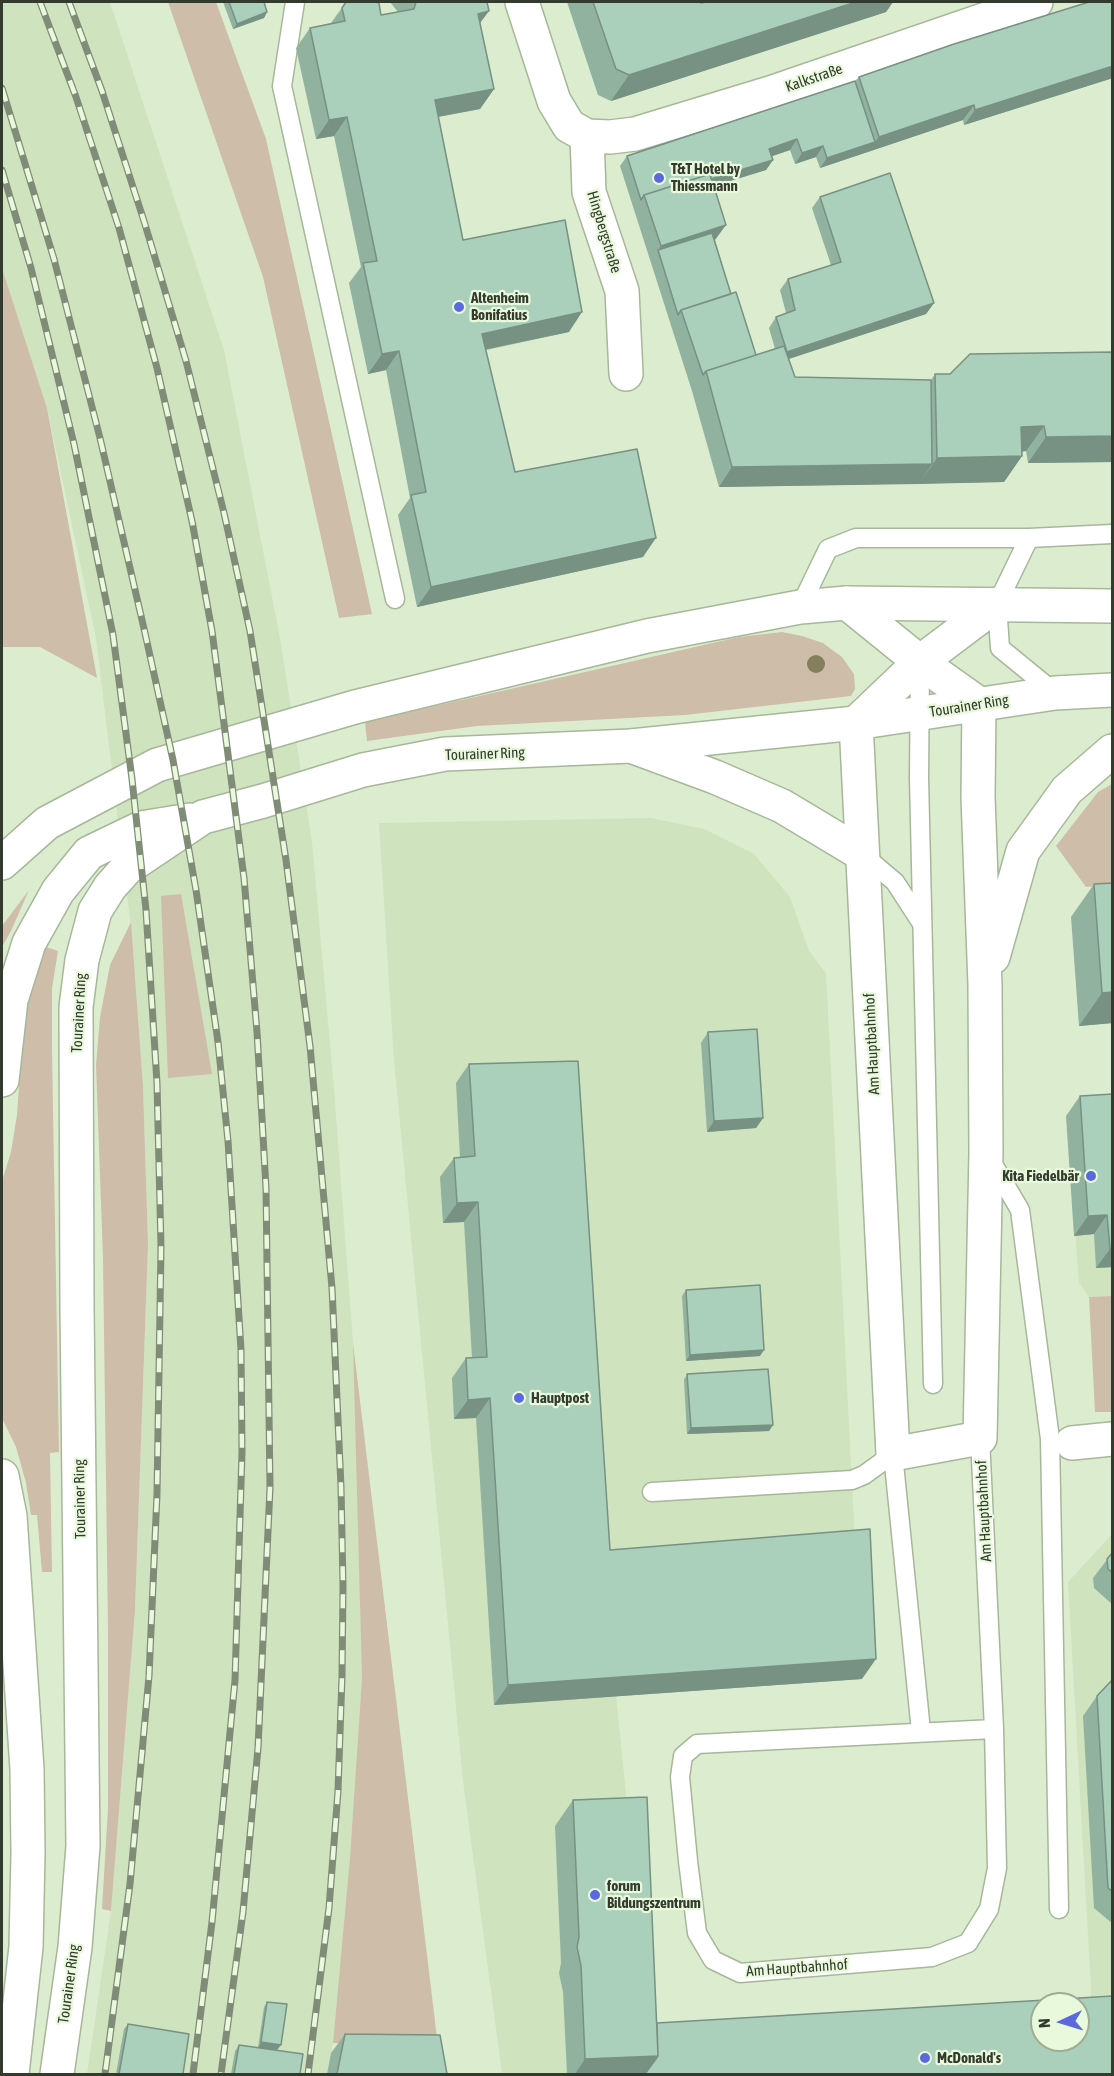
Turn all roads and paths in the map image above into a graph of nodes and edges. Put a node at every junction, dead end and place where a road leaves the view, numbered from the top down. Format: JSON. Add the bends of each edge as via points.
{"nodes":[{"id":1,"x":295,"y":2,"type":"edge"},
{"id":2,"x":522,"y":2,"type":"edge"},
{"id":3,"x":1036,"y":2,"type":"edge"},
{"id":4,"x":587,"y":136,"type":"junction"},
{"id":5,"x":626,"y":374,"type":"dead end"},
{"id":6,"x":1113,"y":534,"type":"edge"},
{"id":7,"x":1029,"y":538,"type":"junction"},
{"id":8,"x":395,"y":599,"type":"dead end"},
{"id":9,"x":847,"y":603,"type":"junction"},
{"id":10,"x":997,"y":604,"type":"junction"},
{"id":11,"x":1113,"y":606,"type":"edge"},
{"id":12,"x":800,"y":607,"type":"junction"},
{"id":13,"x":920,"y":662,"type":"junction"},
{"id":14,"x":1113,"y":690,"type":"edge"},
{"id":15,"x":1055,"y":693,"type":"junction"},
{"id":16,"x":979,"y":704,"type":"junction"},
{"id":17,"x":920,"y":714,"type":"junction"},
{"id":18,"x":856,"y":723,"type":"junction"},
{"id":19,"x":630,"y":747,"type":"junction"},
{"id":20,"x":1113,"y":752,"type":"edge"},
{"id":21,"x":203,"y":817,"type":"junction"},
{"id":22,"x":862,"y":854,"type":"junction"},
{"id":23,"x":2,"y":863,"type":"edge"},
{"id":24,"x":922,"y":924,"type":"junction"},
{"id":25,"x":985,"y":985,"type":"junction"},
{"id":26,"x":2,"y":1080,"type":"edge"},
{"id":27,"x":986,"y":1152,"type":"junction"},
{"id":28,"x":933,"y":1384,"type":"dead end"},
{"id":29,"x":980,"y":1438,"type":"junction"},
{"id":30,"x":1113,"y":1439,"type":"edge"},
{"id":31,"x":1072,"y":1443,"type":"dead end"},
{"id":32,"x":893,"y":1454,"type":"junction"},
{"id":33,"x":2,"y":1476,"type":"edge"},
{"id":34,"x":652,"y":1492,"type":"dead end"},
{"id":35,"x":994,"y":1729,"type":"junction"},
{"id":36,"x":921,"y":1731,"type":"junction"},
{"id":37,"x":1059,"y":1909,"type":"dead end"},
{"id":38,"x":12,"y":2074,"type":"edge"},
{"id":39,"x":57,"y":2074,"type":"edge"}],
"edges":[{"from":1,"to":8,"type":"lane","via":[[282,86]]},
{"from":2,"to":4,"type":"main road","via":[[554,101],[569,126]]},
{"from":3,"to":4,"type":"main road","name":"Kalkstraße","via":[[770,93],[635,134]]},
{"from":4,"to":5,"type":"main road","name":"Hingbergstraße","via":[[589,192],[622,291]]},
{"from":6,"to":7,"type":"lane"},
{"from":7,"to":10,"type":"lane"},
{"from":7,"to":12,"type":"lane","via":[[856,537],[828,549]]},
{"from":9,"to":10,"type":"main road"},
{"from":9,"to":12,"type":"main road"},
{"from":9,"to":13,"type":"main road"},
{"from":10,"to":11,"type":"main road"},
{"from":10,"to":13,"type":"main road"},
{"from":10,"to":15,"type":"lane","via":[[1000,648]]},
{"from":12,"to":23,"type":"main road","via":[[647,636],[366,704],[157,765],[47,823]]},
{"from":13,"to":16,"type":"main road"},
{"from":13,"to":17,"type":"lane"},
{"from":13,"to":18,"type":"main road"},
{"from":14,"to":15,"type":"main road","name":"Tourainer Ring"},
{"from":15,"to":16,"type":"main road","name":"Tourainer Ring"},
{"from":16,"to":17,"type":"main road","name":"Tourainer Ring"},
{"from":16,"to":25,"type":"main road","name":"Am Hauptbahnhof"},
{"from":17,"to":18,"type":"main road","name":"Tourainer Ring"},
{"from":17,"to":24,"type":"lane"},
{"from":18,"to":19,"type":"main road","name":"Tourainer Ring"},
{"from":18,"to":22,"type":"main road","name":"Am Hauptbahnhof"},
{"from":19,"to":21,"type":"main road","name":"Tourainer Ring","via":[[445,754],[363,770]]},
{"from":19,"to":22,"type":"main road","via":[[782,806]]},
{"from":20,"to":25,"type":"main road","via":[[1066,790],[1023,851]]},
{"from":21,"to":26,"type":"main road","via":[[141,828],[89,853],[58,891],[29,943],[11,1000]]},
{"from":21,"to":39,"type":"main road","name":"Tourainer Ring","via":[[127,868],[110,887],[95,911],[82,960],[76,1018],[83,1846],[75,1947]]},
{"from":22,"to":24,"type":"lane","via":[[895,882]]},
{"from":22,"to":32,"type":"main road","name":"Am Hauptbahnhof"},
{"from":24,"to":28,"type":"lane"},
{"from":25,"to":27,"type":"main road","name":"Am Hauptbahnhof"},
{"from":27,"to":29,"type":"main road","name":"Am Hauptbahnhof"},
{"from":27,"to":37,"type":"lane","via":[[1020,1210],[1050,1439]]},
{"from":29,"to":32,"type":"main road","name":"Am Hauptbahnhof"},
{"from":29,"to":35,"type":"lane","name":"Am Hauptbahnhof"},
{"from":30,"to":31,"type":"main road"},
{"from":32,"to":34,"type":"lane","via":[[852,1480]]},
{"from":32,"to":36,"type":"lane","name":"Am Hauptbahnhof"},
{"from":33,"to":38,"type":"main road","via":[[10,1516],[27,1768],[26,1947]]},
{"from":35,"to":36,"type":"lane","name":"Am Hauptbahnhof"},
{"from":35,"to":36,"type":"lane","name":"Am Hauptbahnhof","via":[[997,1868],[989,1910],[968,1943],[932,1957],[740,1973],[713,1960],[697,1933],[680,1777],[683,1756],[697,1744]]}]}
